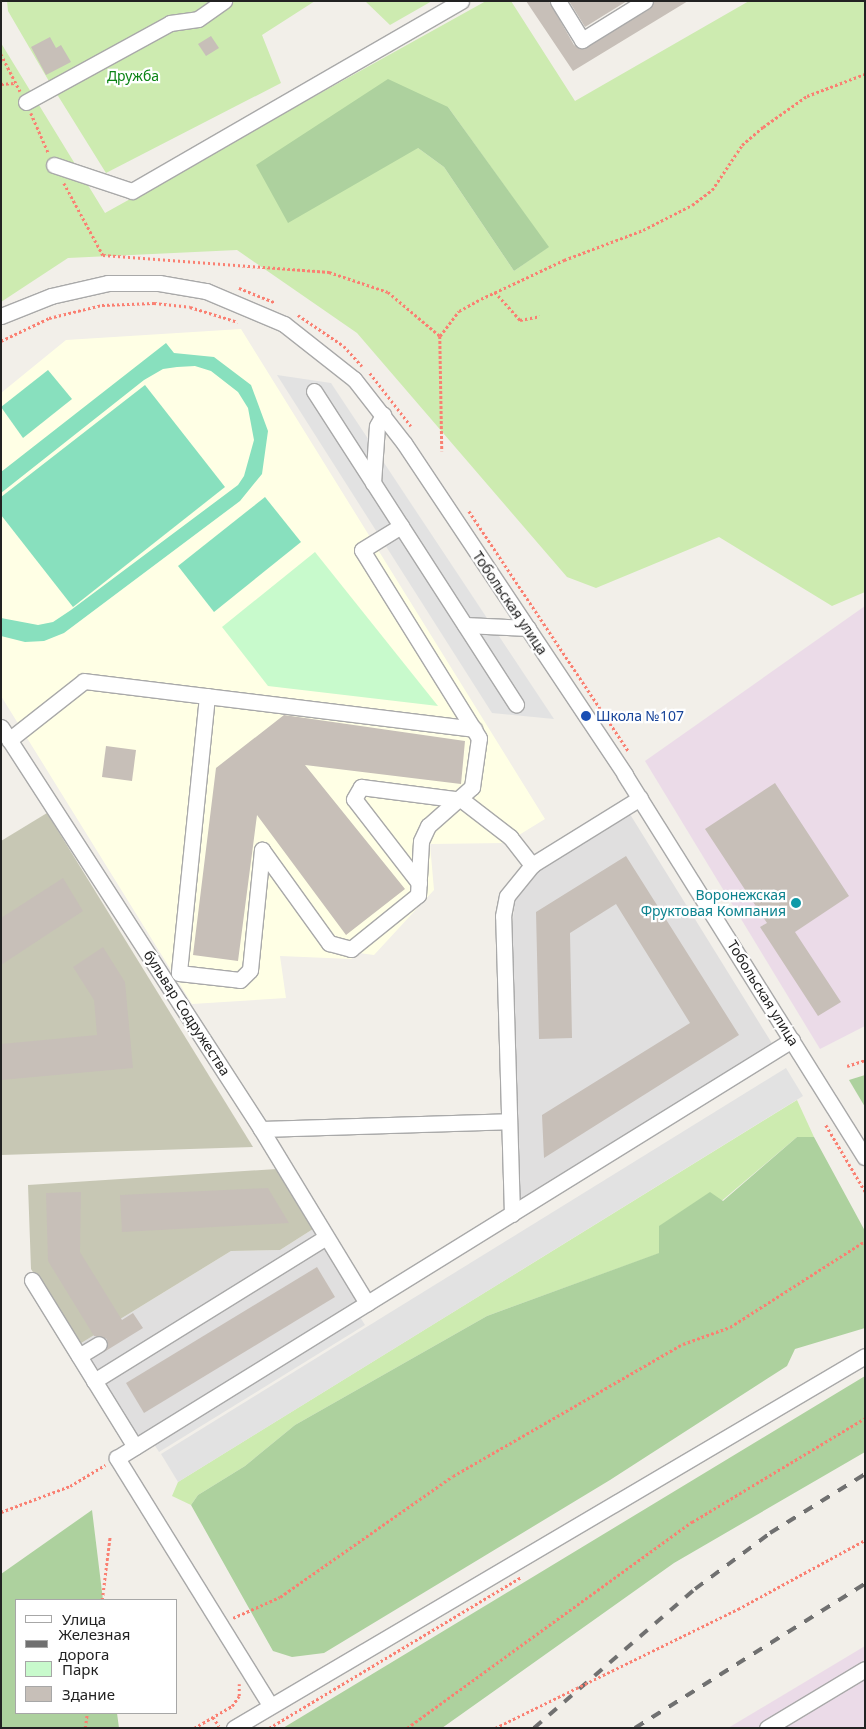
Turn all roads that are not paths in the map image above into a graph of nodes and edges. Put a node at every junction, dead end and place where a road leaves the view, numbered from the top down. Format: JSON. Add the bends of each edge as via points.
{"nodes":[{"id":1,"x":224,"y":1,"type":"edge"},
{"id":2,"x":461,"y":1,"type":"edge"},
{"id":3,"x":558,"y":1,"type":"edge"},
{"id":4,"x":645,"y":1,"type":"edge"},
{"id":5,"x":26,"y":102,"type":"road end"},
{"id":6,"x":54,"y":165,"type":"road end"},
{"id":7,"x":1,"y":316,"type":"edge"},
{"id":8,"x":314,"y":390,"type":"dead end"},
{"id":9,"x":384,"y":415,"type":"junction"},
{"id":10,"x":373,"y":483,"type":"junction"},
{"id":11,"x":401,"y":526,"type":"junction"},
{"id":12,"x":465,"y":625,"type":"junction"},
{"id":13,"x":528,"y":628,"type":"junction"},
{"id":14,"x":207,"y":696,"type":"junction"},
{"id":15,"x":516,"y":704,"type":"dead end"},
{"id":16,"x":1,"y":726,"type":"edge"},
{"id":17,"x":474,"y":728,"type":"junction"},
{"id":18,"x":9,"y":740,"type":"junction"},
{"id":19,"x":640,"y":798,"type":"junction"},
{"id":20,"x":462,"y":800,"type":"junction"},
{"id":21,"x":532,"y":865,"type":"junction"},
{"id":22,"x":419,"y":883,"type":"junction"},
{"id":23,"x":792,"y":1040,"type":"junction"},
{"id":24,"x":509,"y":1121,"type":"junction"},
{"id":25,"x":261,"y":1129,"type":"junction"},
{"id":26,"x":865,"y":1157,"type":"edge"},
{"id":27,"x":512,"y":1214,"type":"junction"},
{"id":28,"x":326,"y":1237,"type":"junction"},
{"id":29,"x":32,"y":1280,"type":"dead end"},
{"id":30,"x":367,"y":1303,"type":"junction"},
{"id":31,"x":99,"y":1344,"type":"dead end"},
{"id":32,"x":80,"y":1356,"type":"junction"},
{"id":33,"x":865,"y":1356,"type":"edge"},
{"id":34,"x":94,"y":1380,"type":"junction"},
{"id":35,"x":135,"y":1447,"type":"junction"},
{"id":36,"x":865,"y":1669,"type":"edge"},
{"id":37,"x":270,"y":1705,"type":"junction"},
{"id":38,"x":234,"y":1728,"type":"edge"},
{"id":39,"x":767,"y":1728,"type":"edge"}],
"edges":[{"from":1,"to":5,"type":"street","via":[[198,20],[170,23]]},
{"from":2,"to":6,"type":"street","via":[[132,191]]},
{"from":3,"to":4,"type":"street","via":[[582,40]]},
{"from":7,"to":9,"type":"street","name":"Тобольская улица","via":[[51,296],[108,283],[159,283],[206,291],[258,310],[307,338],[354,379]]},
{"from":8,"to":10,"type":"street"},
{"from":9,"to":10,"type":"street","via":[[377,426]]},
{"from":9,"to":13,"type":"street","name":"Тобольская улица"},
{"from":10,"to":11,"type":"street"},
{"from":11,"to":12,"type":"street"},
{"from":11,"to":17,"type":"street","via":[[362,550],[406,626]]},
{"from":12,"to":13,"type":"street"},
{"from":12,"to":15,"type":"street"},
{"from":13,"to":19,"type":"street","name":"Тобольская улица"},
{"from":14,"to":17,"type":"street"},
{"from":14,"to":18,"type":"street","via":[[84,681]]},
{"from":14,"to":22,"type":"street","via":[[179,973],[240,980],[250,970],[262,850],[329,943],[351,949],[418,895]]},
{"from":16,"to":18,"type":"street","name":"бульвар Содружества"},
{"from":17,"to":20,"type":"street","via":[[479,738],[472,787]]},
{"from":18,"to":25,"type":"street","name":"бульвар Содружества"},
{"from":19,"to":21,"type":"street"},
{"from":19,"to":23,"type":"street","name":"Тобольская улица"},
{"from":20,"to":21,"type":"street","via":[[510,838]]},
{"from":20,"to":22,"type":"street","via":[[428,826],[421,841]]},
{"from":20,"to":22,"type":"street","via":[[361,787],[354,799]]},
{"from":21,"to":24,"type":"street","via":[[507,896],[503,916]]},
{"from":23,"to":26,"type":"street","name":"Тобольская улица"},
{"from":23,"to":27,"type":"street"},
{"from":24,"to":25,"type":"street"},
{"from":24,"to":27,"type":"street"},
{"from":25,"to":28,"type":"street","name":"бульвар Содружества"},
{"from":27,"to":30,"type":"street"},
{"from":28,"to":30,"type":"street","name":"бульвар Содружества"},
{"from":28,"to":34,"type":"street"},
{"from":29,"to":32,"type":"street"},
{"from":30,"to":35,"type":"street"},
{"from":31,"to":32,"type":"street"},
{"from":32,"to":34,"type":"street"},
{"from":33,"to":37,"type":"street"},
{"from":34,"to":35,"type":"street"},
{"from":35,"to":37,"type":"street","via":[[117,1458]]},
{"from":36,"to":39,"type":"street"},
{"from":37,"to":38,"type":"street"}]}
